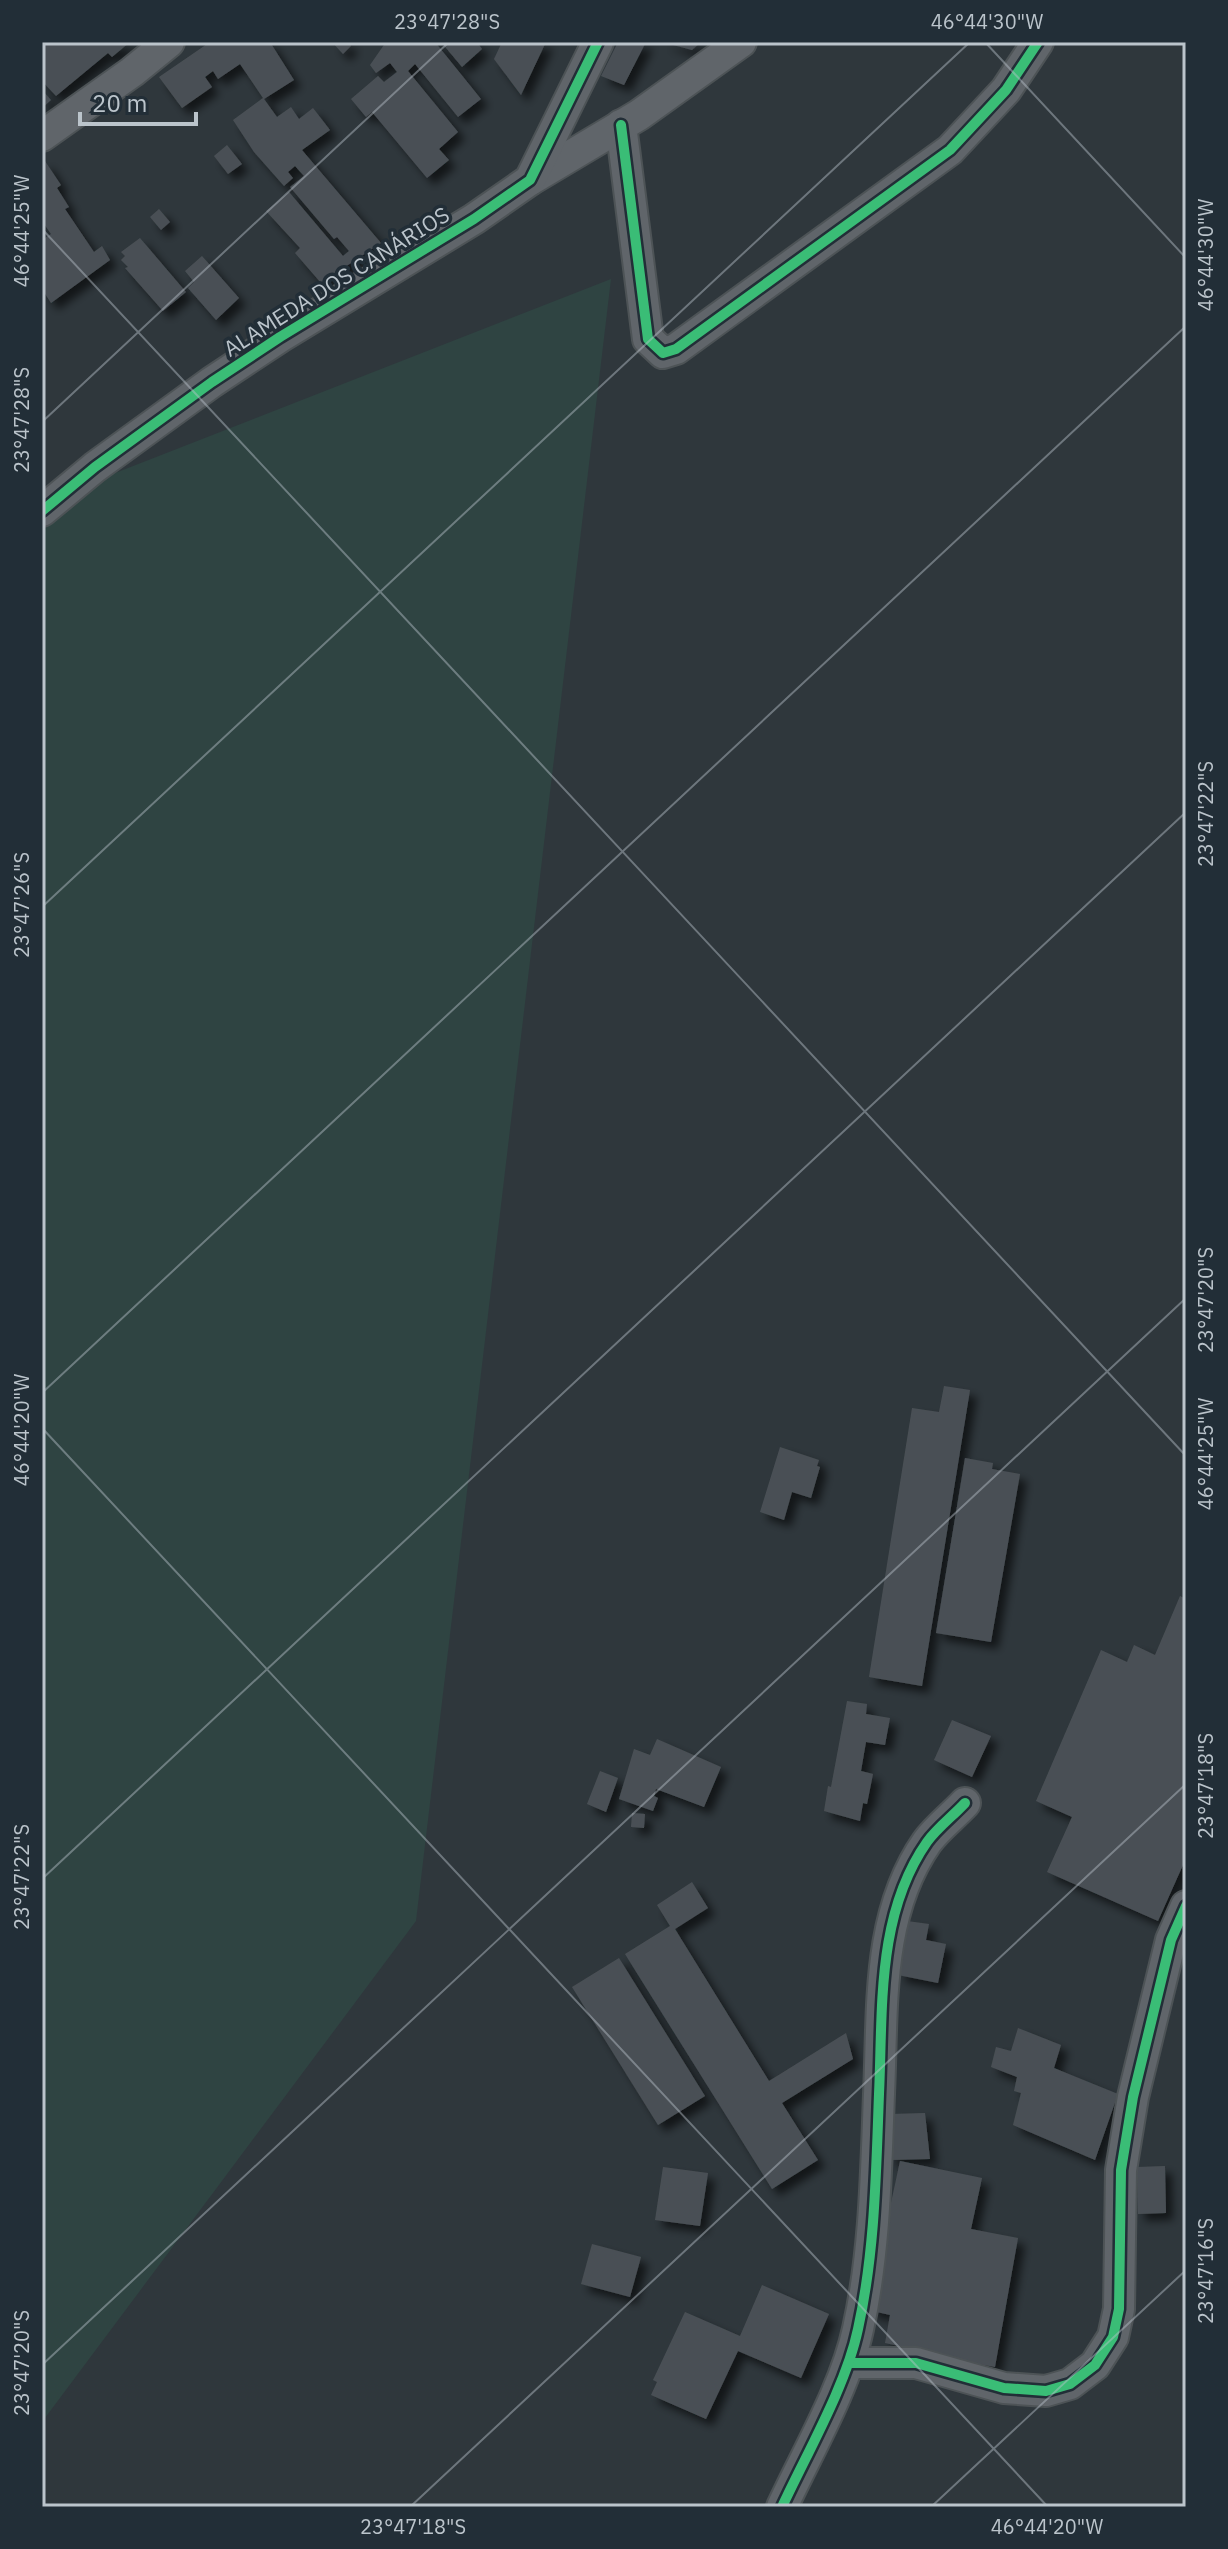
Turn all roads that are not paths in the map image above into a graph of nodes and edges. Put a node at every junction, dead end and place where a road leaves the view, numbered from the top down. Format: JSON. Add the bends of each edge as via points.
{"nodes":[{"id":1,"x":169,"y":42,"type":"edge"},
{"id":2,"x":598,"y":42,"type":"edge"},
{"id":3,"x":741,"y":42,"type":"edge"},
{"id":4,"x":1038,"y":42,"type":"edge"},
{"id":5,"x":621,"y":125,"type":"junction"},
{"id":6,"x":42,"y":136,"type":"edge"},
{"id":7,"x":530,"y":180,"type":"junction"},
{"id":8,"x":42,"y":511,"type":"edge"},
{"id":9,"x":965,"y":1803,"type":"dead end"},
{"id":10,"x":1186,"y":1906,"type":"edge"},
{"id":11,"x":850,"y":2363,"type":"junction"},
{"id":12,"x":782,"y":2507,"type":"edge"}],
"edges":[{"from":1,"to":6,"type":"street"},
{"from":2,"to":7,"type":"street","name":"ALAMEDA DOS CANÁRIOS"},
{"from":3,"to":5,"type":"street"},
{"from":4,"to":5,"type":"street","via":[[1006,90],[950,150],[676,349],[663,353],[648,339]]},
{"from":5,"to":7,"type":"street"},
{"from":7,"to":8,"type":"street","name":"ALAMEDA DOS CANÁRIOS","via":[[212,382]]},
{"from":9,"to":11,"type":"street","via":[[928,1841],[890,1926],[883,1980],[875,2199]]},
{"from":10,"to":11,"type":"street","via":[[1171,1940],[1133,2097],[1121,2170],[1119,2309],[1113,2337],[1095,2365],[1070,2384],[1046,2391],[1004,2388],[916,2363]]},
{"from":11,"to":12,"type":"street"}]}
